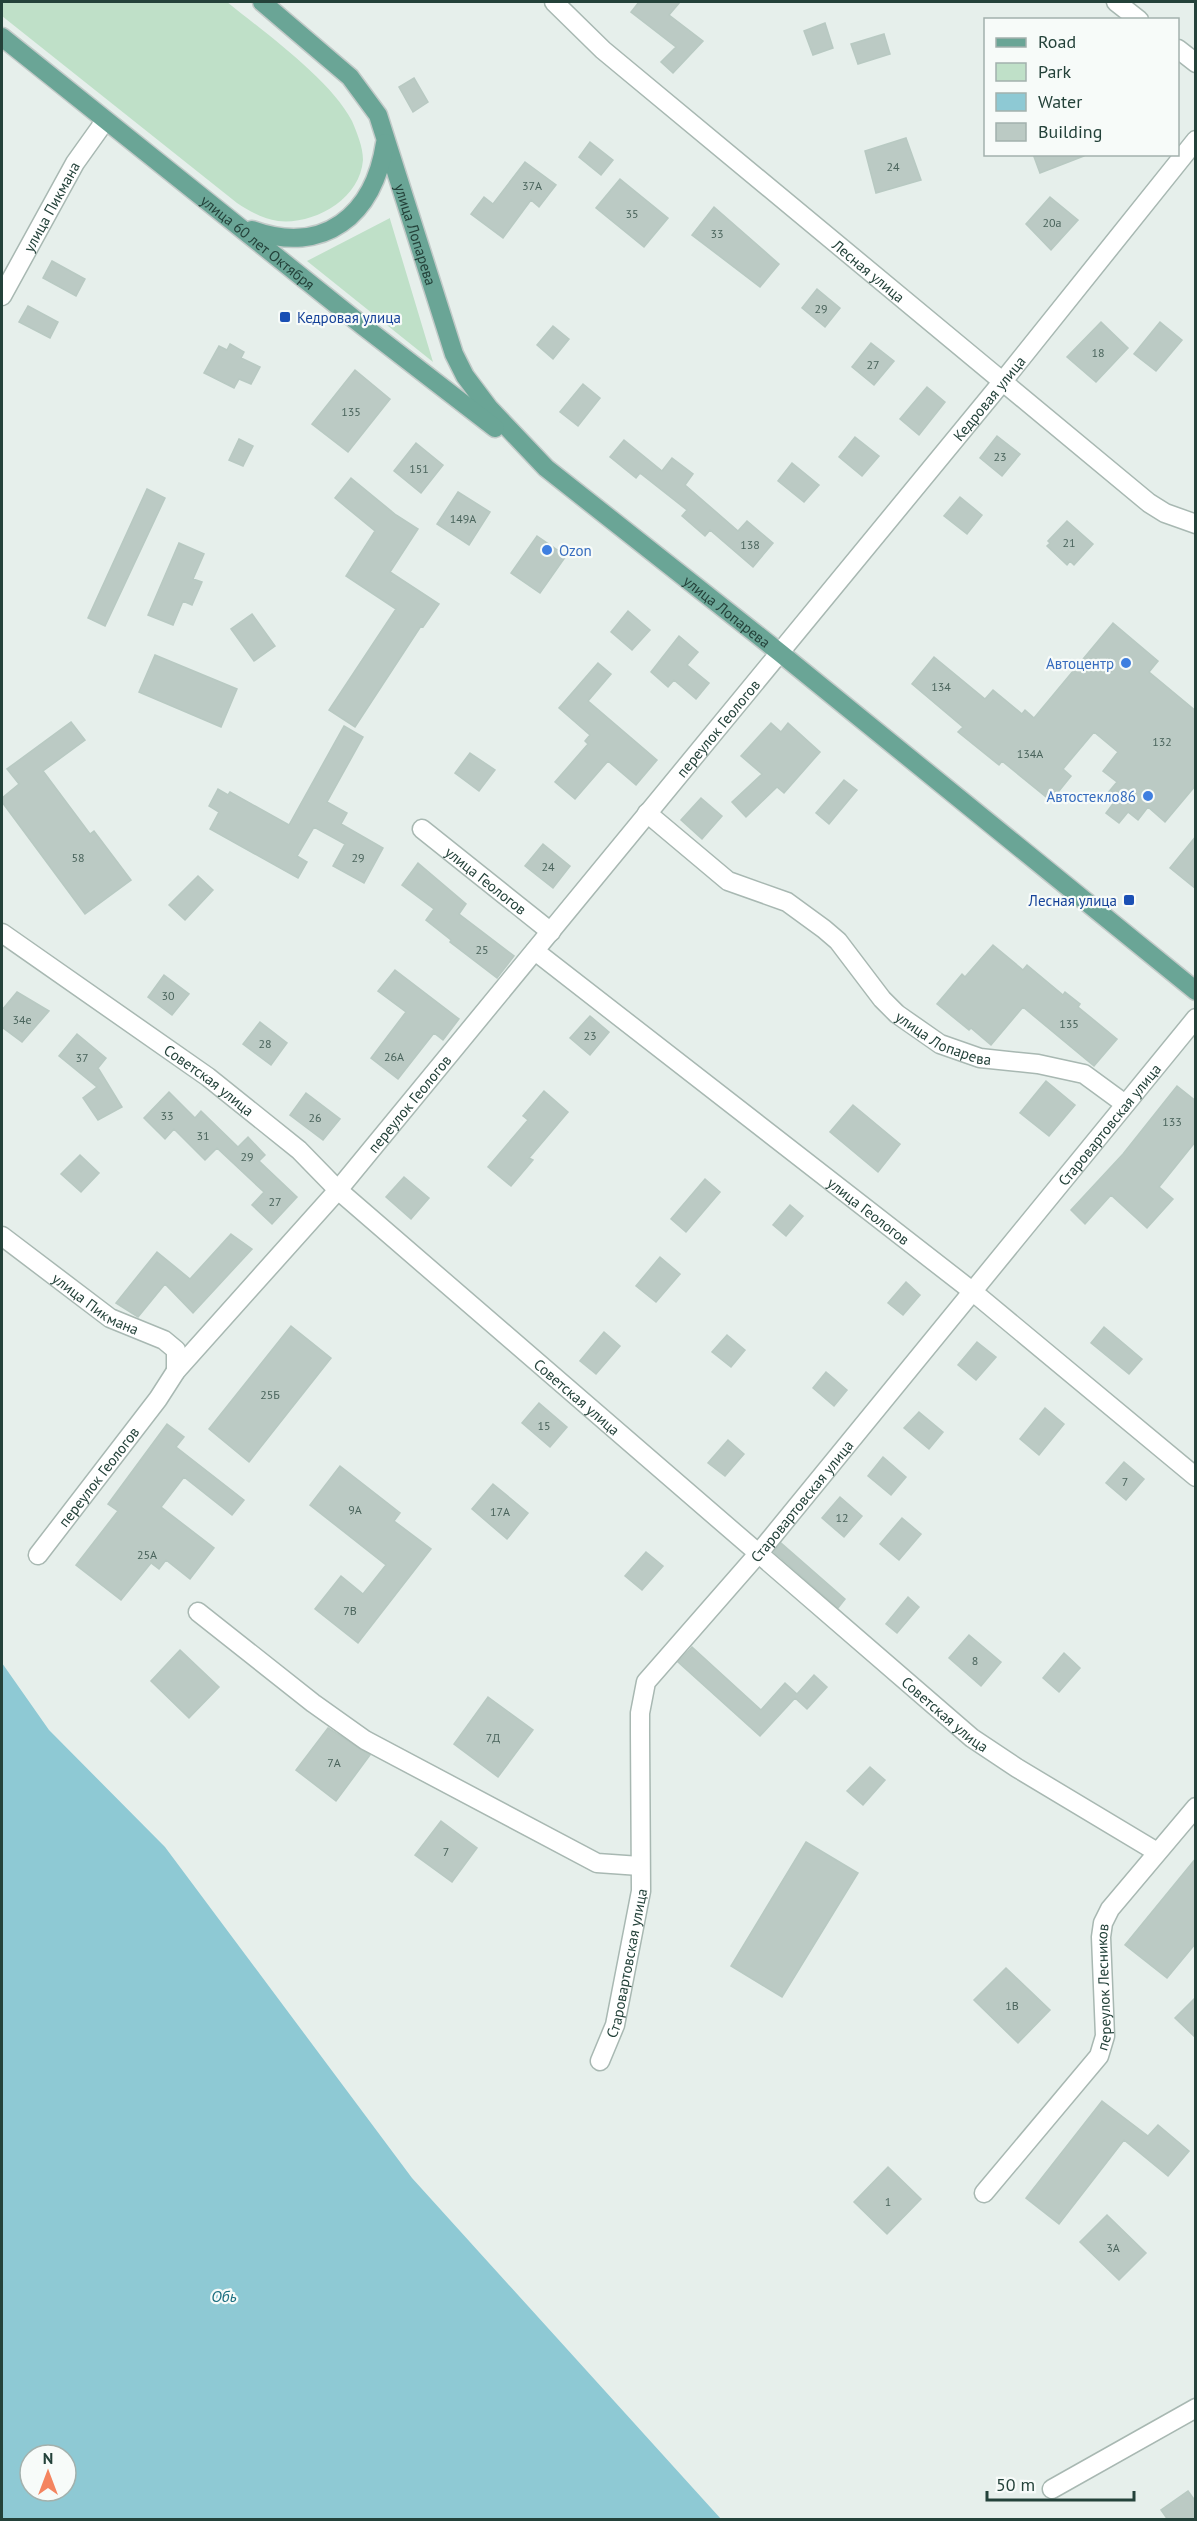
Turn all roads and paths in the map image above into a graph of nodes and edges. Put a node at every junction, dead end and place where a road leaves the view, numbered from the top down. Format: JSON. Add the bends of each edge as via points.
{"nodes":[{"id":1,"x":262,"y":2,"type":"edge"},
{"id":2,"x":277,"y":2,"type":"edge"},
{"id":3,"x":554,"y":2,"type":"edge"},
{"id":4,"x":1116,"y":2,"type":"edge"},
{"id":5,"x":1136,"y":18,"type":"edge"},
{"id":6,"x":298,"y":30,"type":"junction"},
{"id":7,"x":2,"y":37,"type":"edge"},
{"id":8,"x":1179,"y":50,"type":"edge"},
{"id":9,"x":1196,"y":63,"type":"edge"},
{"id":10,"x":105,"y":121,"type":"junction"},
{"id":11,"x":386,"y":140,"type":"junction"},
{"id":12,"x":1196,"y":140,"type":"edge"},
{"id":13,"x":239,"y":225,"type":"junction"},
{"id":14,"x":2,"y":296,"type":"edge"},
{"id":15,"x":1003,"y":381,"type":"junction"},
{"id":16,"x":546,"y":468,"type":"junction"},
{"id":17,"x":1196,"y":524,"type":"edge"},
{"id":18,"x":779,"y":652,"type":"junction"},
{"id":19,"x":647,"y":813,"type":"junction"},
{"id":20,"x":422,"y":829,"type":"dead end"},
{"id":21,"x":550,"y":932,"type":"junction"},
{"id":22,"x":2,"y":933,"type":"edge"},
{"id":23,"x":535,"y":951,"type":"junction"},
{"id":24,"x":1196,"y":991,"type":"edge"},
{"id":25,"x":1196,"y":1018,"type":"edge"},
{"id":26,"x":1125,"y":1104,"type":"junction"},
{"id":27,"x":338,"y":1190,"type":"junction"},
{"id":28,"x":2,"y":1236,"type":"edge"},
{"id":29,"x":972,"y":1291,"type":"junction"},
{"id":30,"x":176,"y":1371,"type":"junction"},
{"id":31,"x":1196,"y":1477,"type":"edge"},
{"id":32,"x":758,"y":1554,"type":"junction"},
{"id":33,"x":38,"y":1555,"type":"dead end"},
{"id":34,"x":198,"y":1612,"type":"dead end"},
{"id":35,"x":1196,"y":1807,"type":"edge"},
{"id":36,"x":1157,"y":1852,"type":"junction"},
{"id":37,"x":640,"y":1866,"type":"junction"},
{"id":38,"x":600,"y":2061,"type":"dead end"},
{"id":39,"x":984,"y":2193,"type":"dead end"},
{"id":40,"x":1196,"y":2408,"type":"edge"},
{"id":41,"x":1052,"y":2489,"type":"dead end"}],
"edges":[{"from":1,"to":6,"type":"main road"},
{"from":2,"to":6,"type":"main road"},
{"from":3,"to":15,"type":"street","name":"Лесная улица","via":[[603,50]]},
{"from":4,"to":5,"type":"street"},
{"from":6,"to":11,"type":"main road","via":[[361,89],[378,115]]},
{"from":7,"to":10,"type":"main road","name":"улица 60 лет Октября"},
{"from":8,"to":9,"type":"street"},
{"from":10,"to":13,"type":"main road","name":"улица 60 лет Октября"},
{"from":10,"to":14,"type":"street","name":"улица Пикмана","via":[[75,163]]},
{"from":11,"to":13,"type":"main road","via":[[374,186],[359,209],[341,223],[304,238],[290,239],[267,236]]},
{"from":11,"to":16,"type":"main road","name":"улица Лопарева","via":[[442,321],[465,376],[489,408]]},
{"from":12,"to":15,"type":"street","name":"Кедровая улица"},
{"from":13,"to":16,"type":"main road","name":"улица 60 лет Октября"},
{"from":15,"to":17,"type":"street","name":"Лесная улица","via":[[1149,503]]},
{"from":15,"to":18,"type":"street","name":"Кедровая улица"},
{"from":16,"to":18,"type":"main road","name":"улица Лопарева"},
{"from":18,"to":19,"type":"street","name":"переулок Геологов"},
{"from":18,"to":24,"type":"main road","name":"улица Лопарева"},
{"from":19,"to":21,"type":"street","name":"переулок Геологов"},
{"from":19,"to":26,"type":"street","name":"улица Лопарева","via":[[728,881],[787,902],[824,929],[889,1006],[940,1044],[980,1058],[1084,1074]]},
{"from":20,"to":21,"type":"street","name":"улица Геологов"},
{"from":21,"to":23,"type":"street","name":"переулок Геологов"},
{"from":22,"to":27,"type":"street","name":"Советская улица","via":[[208,1077],[299,1150]]},
{"from":23,"to":27,"type":"street","name":"переулок Геологов"},
{"from":23,"to":29,"type":"street","name":"улица Геологов"},
{"from":25,"to":26,"type":"street","name":"Старовартовская улица"},
{"from":26,"to":29,"type":"street","name":"Старовартовская улица"},
{"from":27,"to":30,"type":"street","name":"переулок Геологов"},
{"from":27,"to":32,"type":"street","name":"Советская улица"},
{"from":28,"to":30,"type":"street","name":"улица Пикмана","via":[[110,1318],[164,1340],[176,1350]]},
{"from":29,"to":31,"type":"street","name":"улица Геологов"},
{"from":29,"to":32,"type":"street","name":"Старовартовская улица"},
{"from":30,"to":33,"type":"street","name":"переулок Геологов"},
{"from":32,"to":36,"type":"street","name":"Советская улица","via":[[972,1738]]},
{"from":32,"to":37,"type":"street","name":"Старовартовская улица","via":[[646,1682],[640,1723]]},
{"from":34,"to":37,"type":"street","via":[[365,1740],[597,1863]]},
{"from":35,"to":36,"type":"street","name":"переулок Лесников"},
{"from":36,"to":39,"type":"street","name":"переулок Лесников","via":[[1103,1923],[1105,2036],[1099,2056]]},
{"from":37,"to":38,"type":"street","name":"Старовартовская улица","via":[[641,1892],[615,2025]]},
{"from":40,"to":41,"type":"street"}]}
